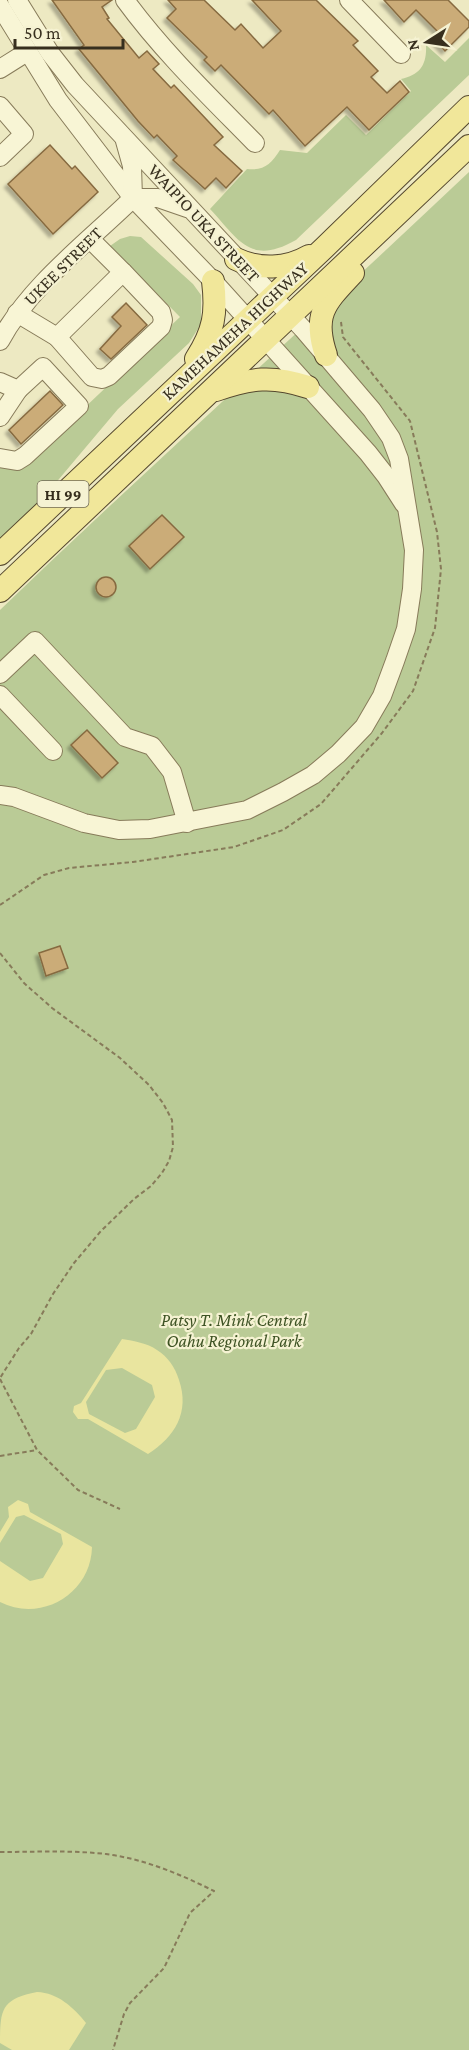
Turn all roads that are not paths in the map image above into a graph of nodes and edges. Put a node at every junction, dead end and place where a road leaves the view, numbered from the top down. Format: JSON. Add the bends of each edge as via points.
{"nodes":[{"id":1,"x":16,"y":0,"type":"edge"},
{"id":2,"x":125,"y":0,"type":"edge"},
{"id":3,"x":349,"y":0,"type":"edge"},
{"id":4,"x":0,"y":6,"type":"edge"},
{"id":5,"x":27,"y":52,"type":"junction"},
{"id":6,"x":401,"y":54,"type":"dead end"},
{"id":7,"x":0,"y":69,"type":"edge"},
{"id":8,"x":0,"y":106,"type":"edge"},
{"id":9,"x":469,"y":107,"type":"edge"},
{"id":10,"x":123,"y":135,"type":"junction"},
{"id":11,"x":255,"y":143,"type":"dead end"},
{"id":12,"x":469,"y":146,"type":"edge"},
{"id":13,"x":0,"y":157,"type":"edge"},
{"id":14,"x":133,"y":198,"type":"junction"},
{"id":15,"x":188,"y":208,"type":"junction"},
{"id":16,"x":374,"y":235,"type":"junction"},
{"id":17,"x":90,"y":239,"type":"junction"},
{"id":18,"x":324,"y":248,"type":"junction"},
{"id":19,"x":236,"y":259,"type":"junction"},
{"id":20,"x":123,"y":272,"type":"junction"},
{"id":21,"x":213,"y":281,"type":"junction"},
{"id":22,"x":272,"y":296,"type":"junction"},
{"id":23,"x":290,"y":315,"type":"junction"},
{"id":24,"x":9,"y":317,"type":"edge"},
{"id":25,"x":247,"y":319,"type":"junction"},
{"id":26,"x":57,"y":337,"type":"junction"},
{"id":27,"x":265,"y":338,"type":"junction"},
{"id":28,"x":0,"y":341,"type":"edge"},
{"id":29,"x":326,"y":355,"type":"junction"},
{"id":30,"x":0,"y":382,"type":"edge"},
{"id":31,"x":308,"y":387,"type":"junction"},
{"id":32,"x":18,"y":390,"type":"junction"},
{"id":33,"x":211,"y":391,"type":"junction"},
{"id":34,"x":167,"y":395,"type":"junction"},
{"id":35,"x":0,"y":417,"type":"edge"},
{"id":36,"x":0,"y":458,"type":"edge"},
{"id":37,"x":409,"y":514,"type":"junction"},
{"id":38,"x":0,"y":554,"type":"edge"},
{"id":39,"x":0,"y":591,"type":"edge"},
{"id":40,"x":0,"y":674,"type":"edge"},
{"id":41,"x":0,"y":695,"type":"edge"},
{"id":42,"x":53,"y":751,"type":"dead end"},
{"id":43,"x":0,"y":795,"type":"edge"},
{"id":44,"x":187,"y":823,"type":"junction"}],
"edges":[{"from":1,"to":10,"type":"street","name":"WAIPIO UKA STREET","via":[[75,85]]},
{"from":2,"to":11,"type":"street","via":[[181,68]]},
{"from":3,"to":6,"type":"street"},
{"from":4,"to":5,"type":"street","name":"WAIPIO UKA STREET"},
{"from":5,"to":7,"type":"street"},
{"from":5,"to":14,"type":"street","name":"WAIPIO UKA STREET","via":[[58,100]]},
{"from":8,"to":13,"type":"street","via":[[24,134]]},
{"from":9,"to":18,"type":"main road","name":"KAMEHAMEHA HIGHWAY","number":"HI 99"},
{"from":10,"to":14,"type":"street","via":[[132,166]]},
{"from":10,"to":15,"type":"street","name":"WAIPIO UKA STREET"},
{"from":12,"to":16,"type":"main road","name":"KAMEHAMEHA HIGHWAY","number":"HI 99"},
{"from":14,"to":15,"type":"street","via":[[158,198]]},
{"from":14,"to":17,"type":"street","name":"UKEE STREET"},
{"from":14,"to":21,"type":"street","name":"WAIPIO UKA STREET"},
{"from":15,"to":19,"type":"street","name":"WAIPIO UKA STREET"},
{"from":16,"to":23,"type":"main road","name":"KAMEHAMEHA HIGHWAY","number":"HI 99"},
{"from":16,"to":29,"type":"main road","via":[[362,264],[322,315],[320,333]]},
{"from":17,"to":20,"type":"street"},
{"from":17,"to":24,"type":"street","name":"UKEE STREET"},
{"from":18,"to":19,"type":"main road","via":[[305,259],[276,267]]},
{"from":18,"to":22,"type":"main road","name":"KAMEHAMEHA HIGHWAY","number":"HI 99"},
{"from":19,"to":22,"type":"street","name":"WAIPIO UKA STREET"},
{"from":20,"to":26,"type":"street"},
{"from":20,"to":26,"type":"street","via":[[161,312],[161,327],[102,379],[92,377]]},
{"from":21,"to":25,"type":"street","name":"WAIPIO UKA STREET"},
{"from":21,"to":34,"type":"main road","via":[[215,316],[206,343]]},
{"from":22,"to":23,"type":"street","name":"WAIPIO UKA STREET"},
{"from":22,"to":25,"type":"main road","name":"KAMEHAMEHA HIGHWAY","number":"HI 99"},
{"from":23,"to":27,"type":"main road","name":"KAMEHAMEHA HIGHWAY","number":"HI 99"},
{"from":23,"to":29,"type":"street","name":"WAIPIO UKA STREET"},
{"from":24,"to":26,"type":"street"},
{"from":24,"to":28,"type":"street","name":"UKEE STREET"},
{"from":25,"to":27,"type":"street","name":"WAIPIO UKA STREET"},
{"from":25,"to":34,"type":"main road","name":"KAMEHAMEHA HIGHWAY","number":"HI 99"},
{"from":27,"to":31,"type":"street","name":"WAIPIO UKA STREET"},
{"from":27,"to":33,"type":"main road","name":"KAMEHAMEHA HIGHWAY","number":"HI 99"},
{"from":29,"to":37,"type":"street","name":"WAIPIO UKA STREET","via":[[391,438]]},
{"from":30,"to":32,"type":"street"},
{"from":31,"to":33,"type":"main road","via":[[257,378]]},
{"from":31,"to":37,"type":"street","name":"WAIPIO UKA STREET","via":[[380,468]]},
{"from":32,"to":35,"type":"street"},
{"from":32,"to":36,"type":"street","via":[[43,367],[79,406],[25,456],[9,461]]},
{"from":33,"to":39,"type":"main road","name":"KAMEHAMEHA HIGHWAY","number":"HI 99"},
{"from":34,"to":38,"type":"main road","name":"KAMEHAMEHA HIGHWAY","number":"HI 99"},
{"from":37,"to":44,"type":"street","name":"WAIPIO UKA STREET","via":[[414,550],[405,629],[382,696],[364,727],[313,775],[283,792],[247,810]]},
{"from":40,"to":44,"type":"street","via":[[35,641],[125,737],[152,746],[172,772]]},
{"from":41,"to":42,"type":"street"},
{"from":43,"to":44,"type":"street","name":"WAIPIO UKA STREET","via":[[84,823],[119,830]]}]}
